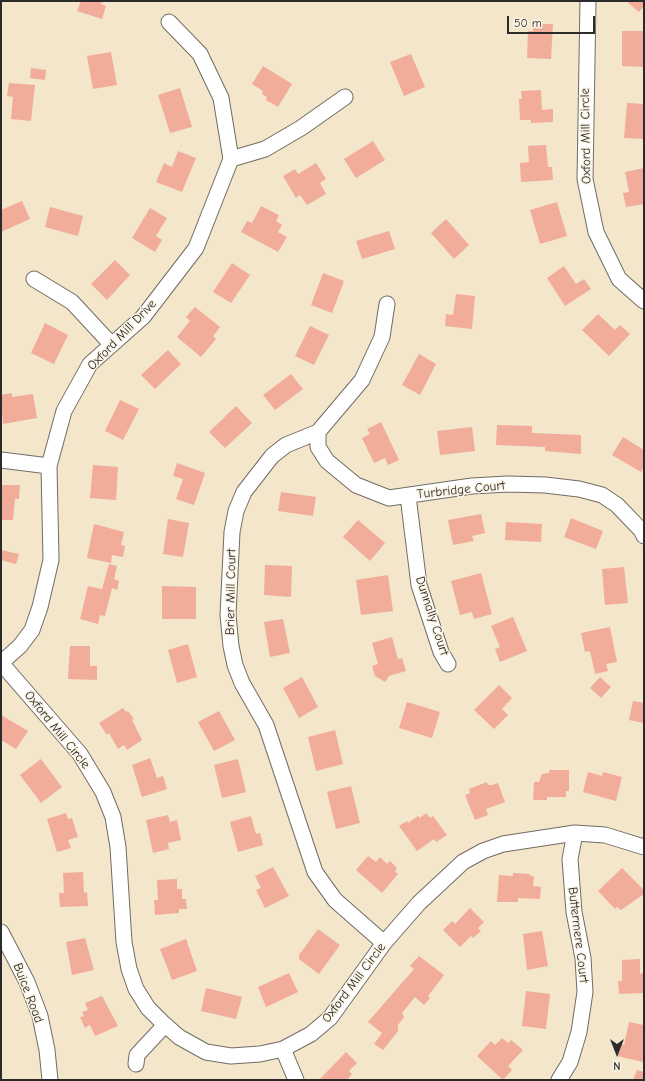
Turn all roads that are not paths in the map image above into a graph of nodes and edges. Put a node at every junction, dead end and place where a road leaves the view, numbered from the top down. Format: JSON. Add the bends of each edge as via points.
{"nodes":[{"id":1,"x":588,"y":1,"type":"edge"},
{"id":2,"x":169,"y":22,"type":"dead end"},
{"id":3,"x":345,"y":97,"type":"dead end"},
{"id":4,"x":231,"y":159,"type":"junction"},
{"id":5,"x":34,"y":279,"type":"dead end"},
{"id":6,"x":644,"y":301,"type":"edge"},
{"id":7,"x":387,"y":304,"type":"dead end"},
{"id":8,"x":112,"y":344,"type":"junction"},
{"id":9,"x":318,"y":432,"type":"junction"},
{"id":10,"x":1,"y":460,"type":"edge"},
{"id":11,"x":49,"y":466,"type":"junction"},
{"id":12,"x":408,"y":496,"type":"junction"},
{"id":13,"x":644,"y":536,"type":"edge"},
{"id":14,"x":1,"y":663,"type":"edge"},
{"id":15,"x":448,"y":664,"type":"dead end"},
{"id":16,"x":575,"y":833,"type":"junction"},
{"id":17,"x":644,"y":847,"type":"edge"},
{"id":18,"x":1,"y":932,"type":"edge"},
{"id":19,"x":384,"y":943,"type":"junction"},
{"id":20,"x":165,"y":1025,"type":"junction"},
{"id":21,"x":284,"y":1049,"type":"junction"},
{"id":22,"x":136,"y":1064,"type":"dead end"},
{"id":23,"x":50,"y":1080,"type":"edge"},
{"id":24,"x":296,"y":1080,"type":"edge"},
{"id":25,"x":559,"y":1080,"type":"edge"}],
"edges":[{"from":1,"to":6,"type":"street","name":"Oxford Mill Circle","via":[[585,179],[596,232],[619,279]]},
{"from":2,"to":4,"type":"street","via":[[200,54],[221,98]]},
{"from":3,"to":4,"type":"street","via":[[301,128],[265,149]]},
{"from":4,"to":8,"type":"street","name":"Oxford Mill Drive","via":[[196,248],[144,317]]},
{"from":5,"to":8,"type":"street","via":[[72,302]]},
{"from":7,"to":9,"type":"street","name":"Brier Mill Court","via":[[382,337],[362,380]]},
{"from":8,"to":11,"type":"street","name":"Oxford Mill Drive","via":[[90,364],[64,411]]},
{"from":9,"to":12,"type":"street","name":"Turbridge Court","via":[[318,447],[328,462],[356,485],[389,498]]},
{"from":9,"to":19,"type":"street","name":"Brier Mill Court","via":[[286,445],[272,456],[244,492],[236,511],[232,532],[228,615],[230,646],[242,683],[266,725],[315,872],[335,900]]},
{"from":10,"to":11,"type":"street"},
{"from":11,"to":14,"type":"street","name":"Oxford Mill Drive","via":[[51,560],[40,607],[32,630],[20,646]]},
{"from":12,"to":13,"type":"street","name":"Turbridge Court","via":[[472,486],[508,484],[580,489],[602,495],[617,505]]},
{"from":12,"to":15,"type":"street","name":"Dunnally Court","via":[[419,585],[441,652]]},
{"from":14,"to":20,"type":"street","name":"Oxford Mill Circle","via":[[80,754],[103,792],[113,817],[118,847],[128,969],[136,989],[148,1008]]},
{"from":16,"to":17,"type":"street","name":"Oxford Mill Circle","via":[[605,835]]},
{"from":16,"to":19,"type":"street","name":"Oxford Mill Circle","via":[[503,844],[463,862],[419,903]]},
{"from":16,"to":25,"type":"street","name":"Buttermere Court","via":[[570,866],[574,912],[583,958],[585,992],[579,1032],[570,1062]]},
{"from":18,"to":23,"type":"street","name":"Buice Road","via":[[27,982],[40,1016]]},
{"from":19,"to":21,"type":"street","name":"Oxford Mill Circle","via":[[330,1018],[311,1034]]},
{"from":20,"to":21,"type":"street","name":"Oxford Mill Circle","via":[[179,1037],[206,1052],[231,1056]]},
{"from":20,"to":22,"type":"street","via":[[137,1055]]},
{"from":21,"to":24,"type":"street"}]}
